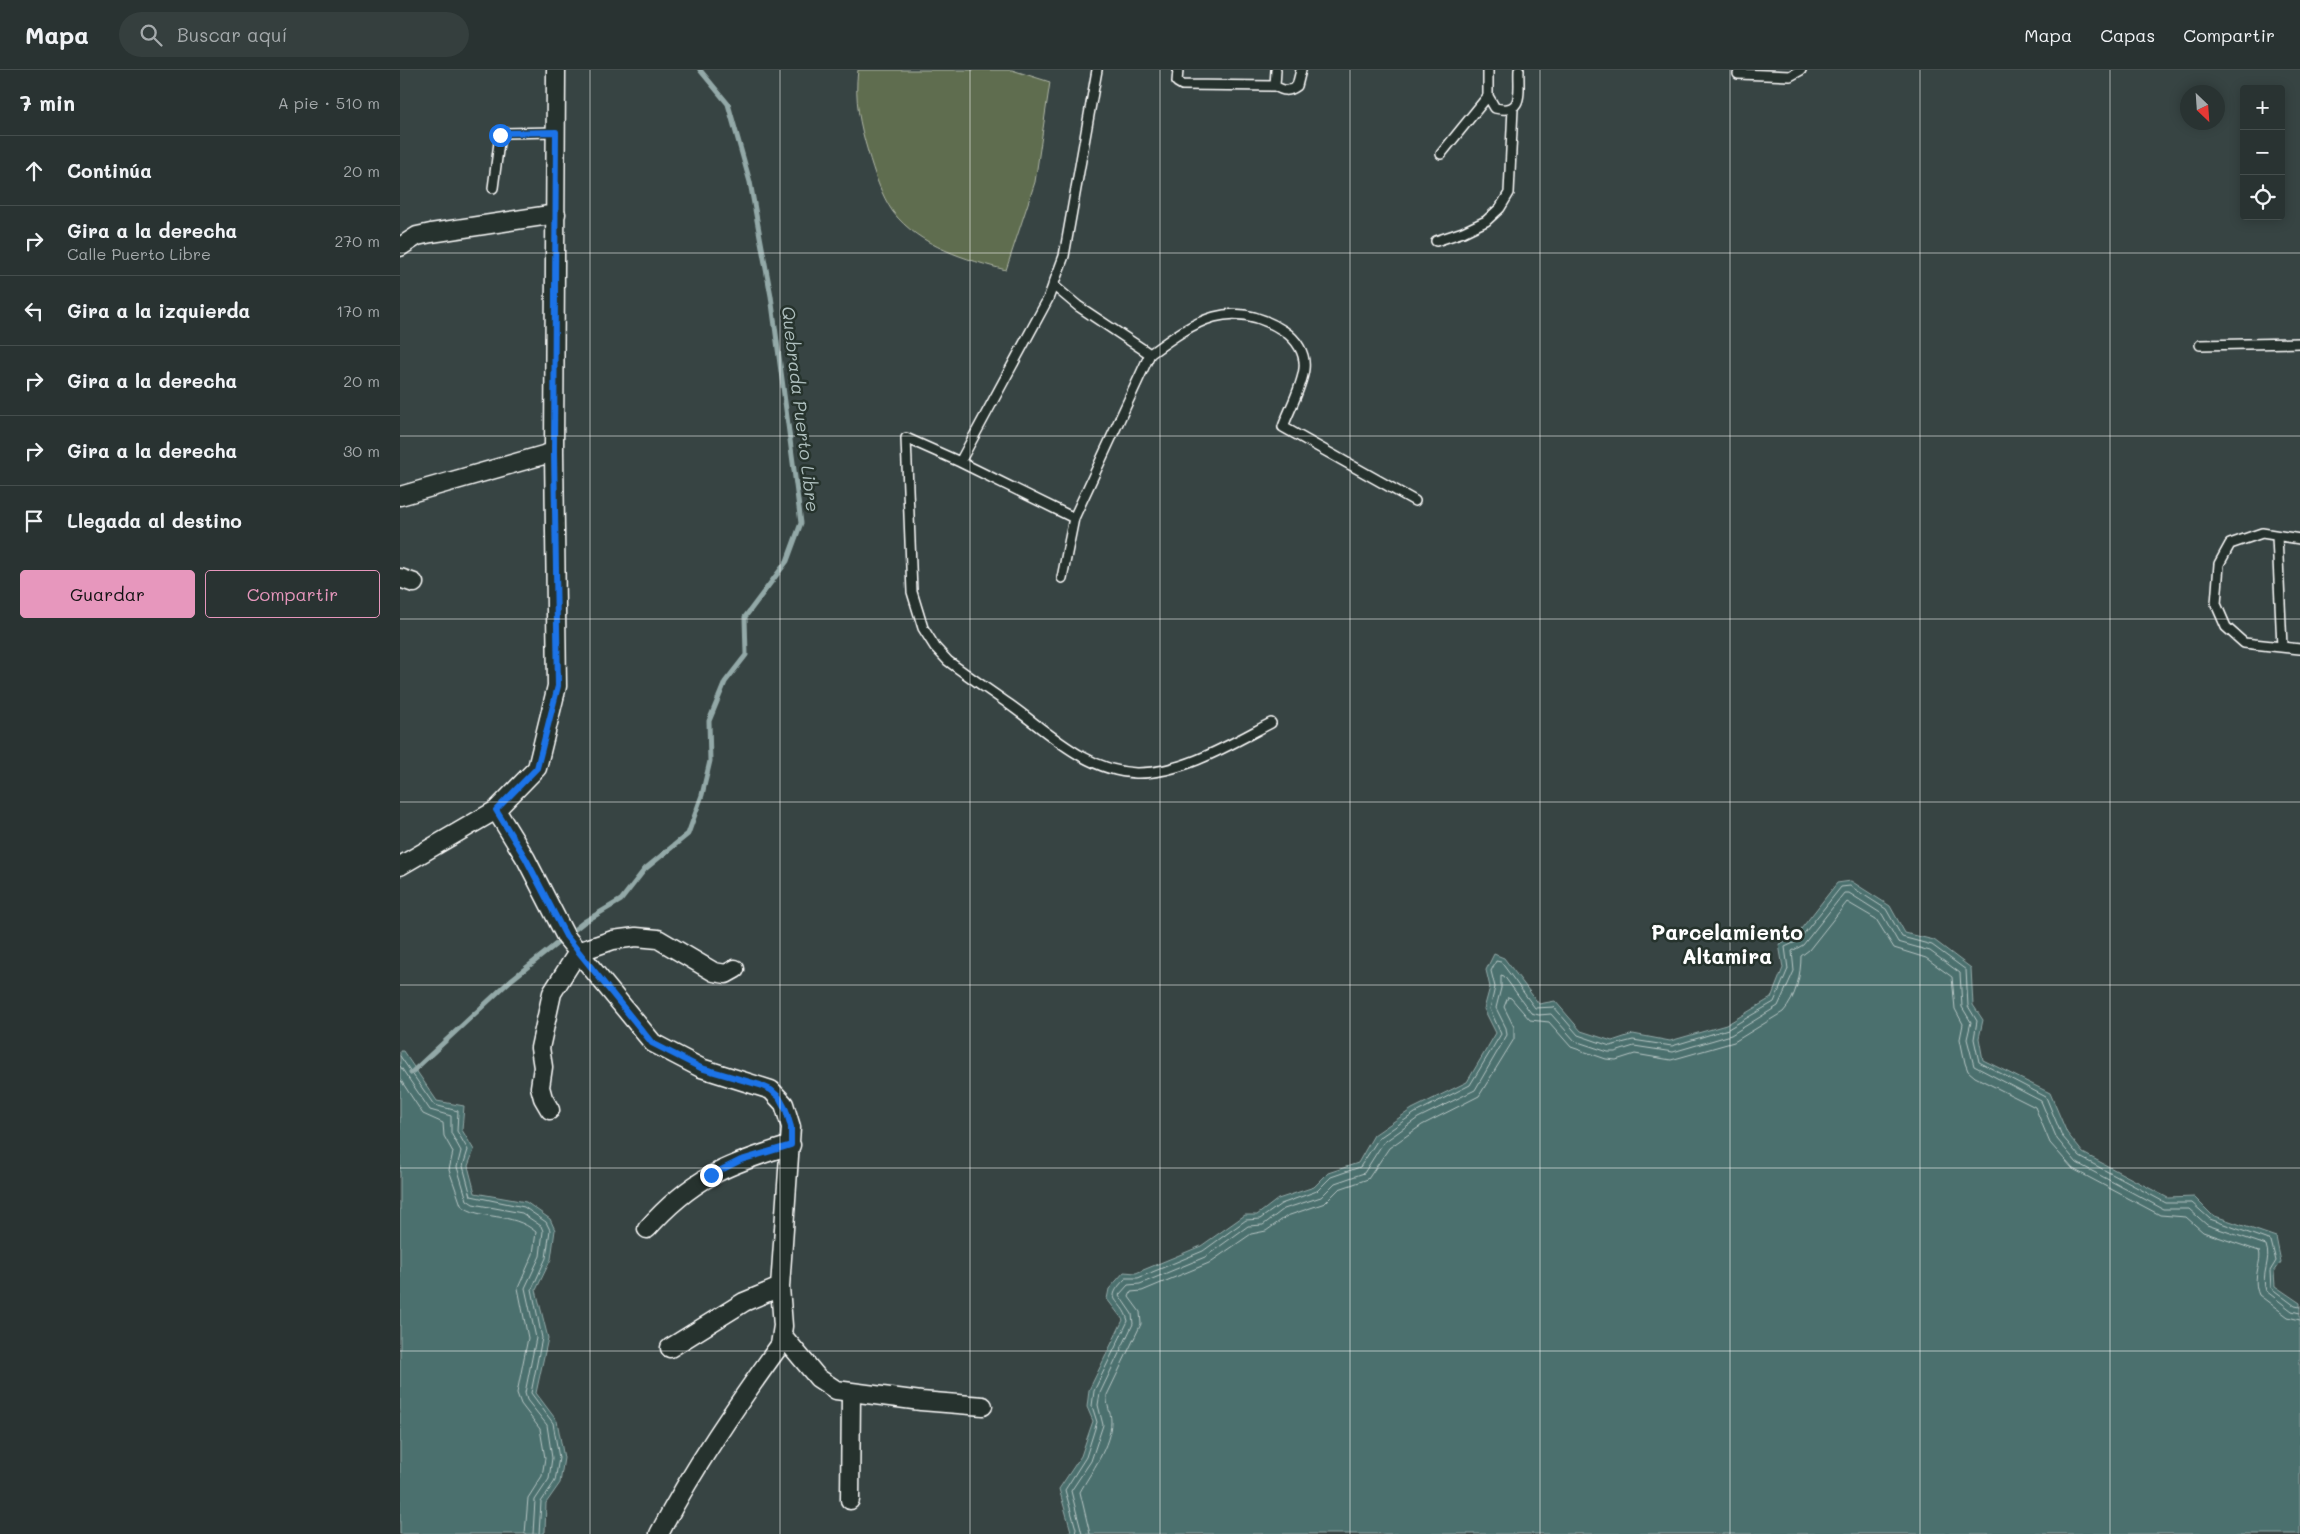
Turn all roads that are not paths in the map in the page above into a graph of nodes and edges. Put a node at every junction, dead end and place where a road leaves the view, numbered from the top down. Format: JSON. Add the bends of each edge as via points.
{"nodes":[{"id":1,"x":556,"y":70,"type":"edge"},
{"id":2,"x":1097,"y":70,"type":"edge"},
{"id":3,"x":1178,"y":70,"type":"edge"},
{"id":4,"x":1276,"y":70,"type":"edge"},
{"id":5,"x":1301,"y":70,"type":"edge"},
{"id":6,"x":1488,"y":70,"type":"edge"},
{"id":7,"x":1519,"y":70,"type":"edge"},
{"id":8,"x":1801,"y":70,"type":"edge"},
{"id":9,"x":1738,"y":74,"type":"dead end"},
{"id":10,"x":1275,"y":86,"type":"junction"},
{"id":11,"x":1488,"y":96,"type":"junction"},
{"id":12,"x":1513,"y":108,"type":"junction"},
{"id":13,"x":556,"y":132,"type":"junction"},
{"id":14,"x":1440,"y":154,"type":"dead end"},
{"id":15,"x":494,"y":188,"type":"dead end"},
{"id":16,"x":556,"y":214,"type":"junction"},
{"id":17,"x":1436,"y":241,"type":"dead end"},
{"id":18,"x":400,"y":247,"type":"edge"},
{"id":19,"x":1054,"y":285,"type":"junction"},
{"id":20,"x":2300,"y":344,"type":"edge"},
{"id":21,"x":2200,"y":345,"type":"dead end"},
{"id":22,"x":1150,"y":354,"type":"junction"},
{"id":23,"x":554,"y":452,"type":"junction"},
{"id":24,"x":960,"y":462,"type":"junction"},
{"id":25,"x":400,"y":496,"type":"edge"},
{"id":26,"x":1415,"y":501,"type":"dead end"},
{"id":27,"x":1074,"y":518,"type":"junction"},
{"id":28,"x":2277,"y":536,"type":"junction"},
{"id":29,"x":2300,"y":539,"type":"edge"},
{"id":30,"x":1062,"y":578,"type":"dead end"},
{"id":31,"x":2282,"y":647,"type":"junction"},
{"id":32,"x":2300,"y":649,"type":"edge"},
{"id":33,"x":1271,"y":723,"type":"dead end"},
{"id":34,"x":496,"y":810,"type":"junction"},
{"id":35,"x":400,"y":866,"type":"edge"},
{"id":36,"x":578,"y":952,"type":"junction"},
{"id":37,"x":735,"y":969,"type":"dead end"},
{"id":38,"x":550,"y":1110,"type":"dead end"},
{"id":39,"x":791,"y":1145,"type":"junction"},
{"id":40,"x":647,"y":1229,"type":"dead end"},
{"id":41,"x":780,"y":1287,"type":"junction"},
{"id":42,"x":783,"y":1336,"type":"junction"},
{"id":43,"x":670,"y":1348,"type":"dead end"},
{"id":44,"x":851,"y":1393,"type":"junction"},
{"id":45,"x":983,"y":1406,"type":"dead end"},
{"id":46,"x":850,"y":1500,"type":"dead end"},
{"id":47,"x":659,"y":1534,"type":"edge"}],
"edges":[{"from":1,"to":13,"type":"street"},
{"from":2,"to":19,"type":"lane","via":[[1064,256]]},
{"from":3,"to":10,"type":"lane","via":[[1178,82],[1182,86]]},
{"from":4,"to":10,"type":"lane"},
{"from":5,"to":10,"type":"lane","via":[[1297,86],[1291,90]]},
{"from":6,"to":11,"type":"lane"},
{"from":7,"to":12,"type":"lane","via":[[1518,102]]},
{"from":8,"to":9,"type":"lane","via":[[1790,76]]},
{"from":11,"to":12,"type":"lane","via":[[1495,108]]},
{"from":11,"to":14,"type":"lane"},
{"from":12,"to":17,"type":"lane","via":[[1509,193],[1500,208],[1486,221]]},
{"from":13,"to":15,"type":"lane","via":[[500,135]]},
{"from":13,"to":16,"type":"street"},
{"from":16,"to":18,"type":"street","via":[[431,233],[417,236]]},
{"from":16,"to":23,"type":"street"},
{"from":19,"to":22,"type":"lane","via":[[1078,306]]},
{"from":19,"to":24,"type":"lane"},
{"from":20,"to":21,"type":"lane"},
{"from":22,"to":26,"type":"lane","via":[[1183,330],[1226,313],[1243,313],[1280,328],[1299,346],[1304,369],[1283,427]]},
{"from":22,"to":27,"type":"lane"},
{"from":23,"to":25,"type":"street"},
{"from":23,"to":34,"type":"street","via":[[558,686],[537,768]]},
{"from":24,"to":27,"type":"lane"},
{"from":24,"to":33,"type":"lane","via":[[906,438],[912,592],[923,628],[948,662],[1070,749],[1113,770],[1136,773],[1190,762]]},
{"from":27,"to":30,"type":"lane"},
{"from":28,"to":29,"type":"lane"},
{"from":28,"to":31,"type":"lane"},
{"from":28,"to":31,"type":"lane","via":[[2262,533],[2230,544],[2219,564],[2216,604],[2226,627],[2244,643]]},
{"from":31,"to":32,"type":"lane"},
{"from":34,"to":35,"type":"street"},
{"from":34,"to":36,"type":"street"},
{"from":36,"to":37,"type":"street","via":[[614,940],[658,939],[714,972],[726,974]]},
{"from":36,"to":38,"type":"street","via":[[552,993],[540,1048],[543,1067],[540,1087]]},
{"from":36,"to":39,"type":"street","via":[[652,1043],[701,1068],[760,1085],[775,1094],[786,1110],[791,1127]]},
{"from":39,"to":40,"type":"street","via":[[719,1170],[684,1193]]},
{"from":39,"to":41,"type":"street"},
{"from":41,"to":42,"type":"street"},
{"from":41,"to":43,"type":"street","via":[[744,1302]]},
{"from":42,"to":44,"type":"street","via":[[818,1378],[836,1390]]},
{"from":42,"to":47,"type":"street","via":[[682,1489]]},
{"from":44,"to":45,"type":"street"},
{"from":44,"to":46,"type":"street"}]}
